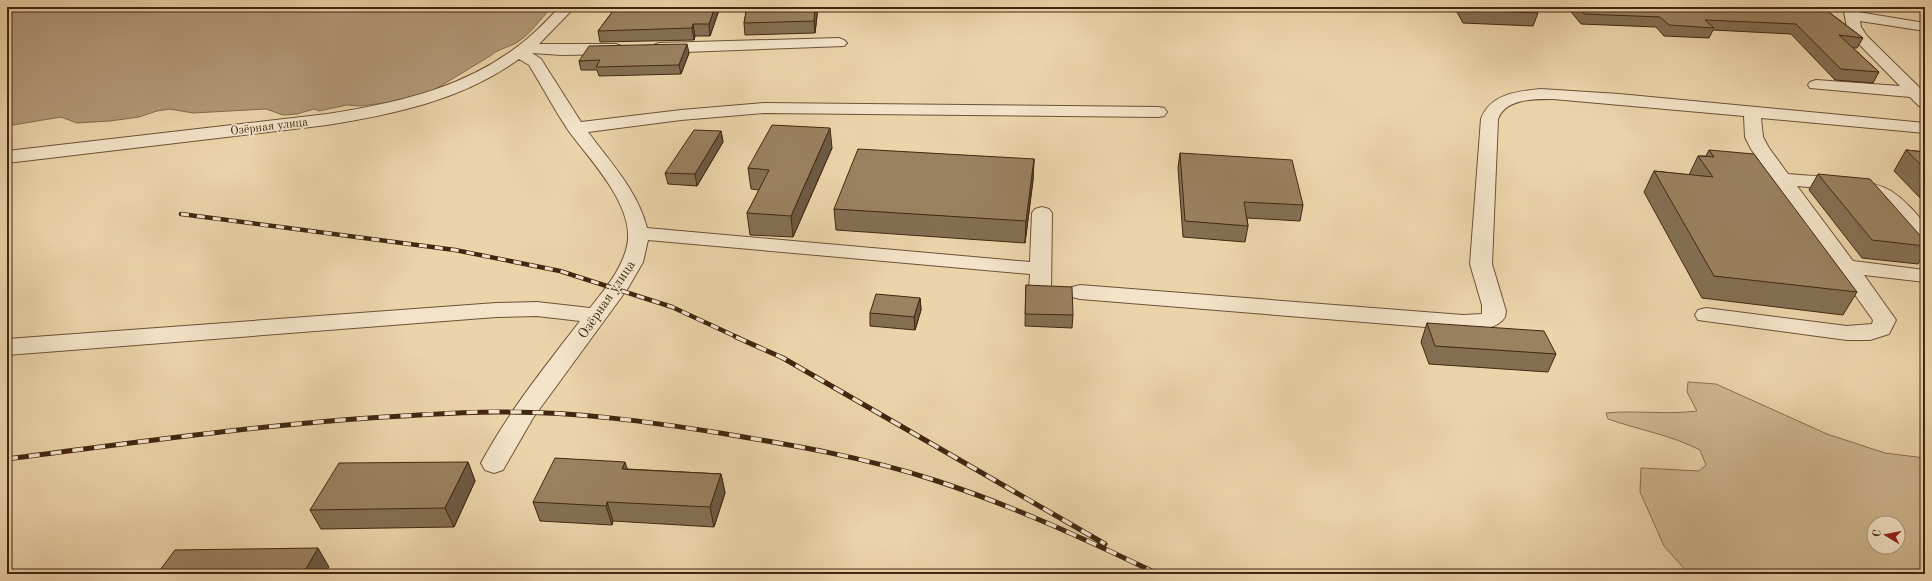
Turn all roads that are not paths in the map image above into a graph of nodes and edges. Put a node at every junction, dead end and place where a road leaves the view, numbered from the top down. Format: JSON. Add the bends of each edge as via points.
{"nodes":[{"id":1,"x":568,"y":7,"type":"edge"},
{"id":2,"x":1851,"y":11,"type":"edge"},
{"id":3,"x":1925,"y":27,"type":"edge"},
{"id":4,"x":840,"y":43,"type":"dead end"},
{"id":5,"x":643,"y":48,"type":"edge"},
{"id":6,"x":627,"y":49,"type":"edge"},
{"id":7,"x":522,"y":51,"type":"junction"},
{"id":8,"x":1816,"y":85,"type":"dead end"},
{"id":9,"x":1921,"y":93,"type":"edge"},
{"id":10,"x":1158,"y":112,"type":"dead end"},
{"id":11,"x":1752,"y":112,"type":"junction"},
{"id":12,"x":576,"y":128,"type":"junction"},
{"id":13,"x":1925,"y":128,"type":"edge"},
{"id":14,"x":7,"y":156,"type":"edge"},
{"id":15,"x":1782,"y":179,"type":"junction"},
{"id":16,"x":1042,"y":213,"type":"dead end"},
{"id":17,"x":638,"y":233,"type":"junction"},
{"id":18,"x":1925,"y":236,"type":"edge"},
{"id":19,"x":1846,"y":267,"type":"junction"},
{"id":20,"x":1040,"y":269,"type":"junction"},
{"id":21,"x":1925,"y":276,"type":"edge"},
{"id":22,"x":1040,"y":291,"type":"edge"},
{"id":23,"x":1080,"y":292,"type":"dead end"},
{"id":24,"x":1706,"y":315,"type":"dead end"},
{"id":25,"x":596,"y":316,"type":"junction"},
{"id":26,"x":7,"y":347,"type":"edge"},
{"id":27,"x":494,"y":463,"type":"dead end"}],
"edges":[{"from":1,"to":7,"type":"street","name":"Озёрная улица","via":[[545,32]]},
{"from":2,"to":3,"type":"street"},
{"from":2,"to":9,"type":"street","via":[[1854,27],[1862,39],[1898,76]]},
{"from":4,"to":5,"type":"street"},
{"from":6,"to":7,"type":"street"},
{"from":7,"to":12,"type":"street","name":"Озёрная улица","via":[[534,62]]},
{"from":7,"to":14,"type":"street","name":"Озёрная улица","via":[[465,86],[441,96],[380,112]]},
{"from":8,"to":9,"type":"street"},
{"from":10,"to":12,"type":"street","via":[[770,108],[681,115]]},
{"from":11,"to":13,"type":"street"},
{"from":11,"to":15,"type":"street","via":[[1754,137]]},
{"from":11,"to":23,"type":"street","via":[[1562,95],[1522,96],[1505,101],[1496,107],[1489,116],[1481,264],[1496,311],[1494,317],[1488,321],[1458,322]]},
{"from":12,"to":17,"type":"street","name":"Озёрная улица","via":[[628,201]]},
{"from":15,"to":18,"type":"street","via":[[1877,190],[1893,200]]},
{"from":15,"to":19,"type":"street"},
{"from":16,"to":20,"type":"street"},
{"from":17,"to":20,"type":"street"},
{"from":17,"to":25,"type":"street","name":"Озёрная улица","via":[[635,256],[629,268]]},
{"from":19,"to":21,"type":"street"},
{"from":19,"to":24,"type":"street","via":[[1885,320],[1881,329],[1870,333],[1847,332]]},
{"from":20,"to":22,"type":"street"},
{"from":25,"to":26,"type":"street","via":[[537,309],[496,310]]},
{"from":25,"to":27,"type":"street","name":"Озёрная улица","via":[[520,417]]}]}
